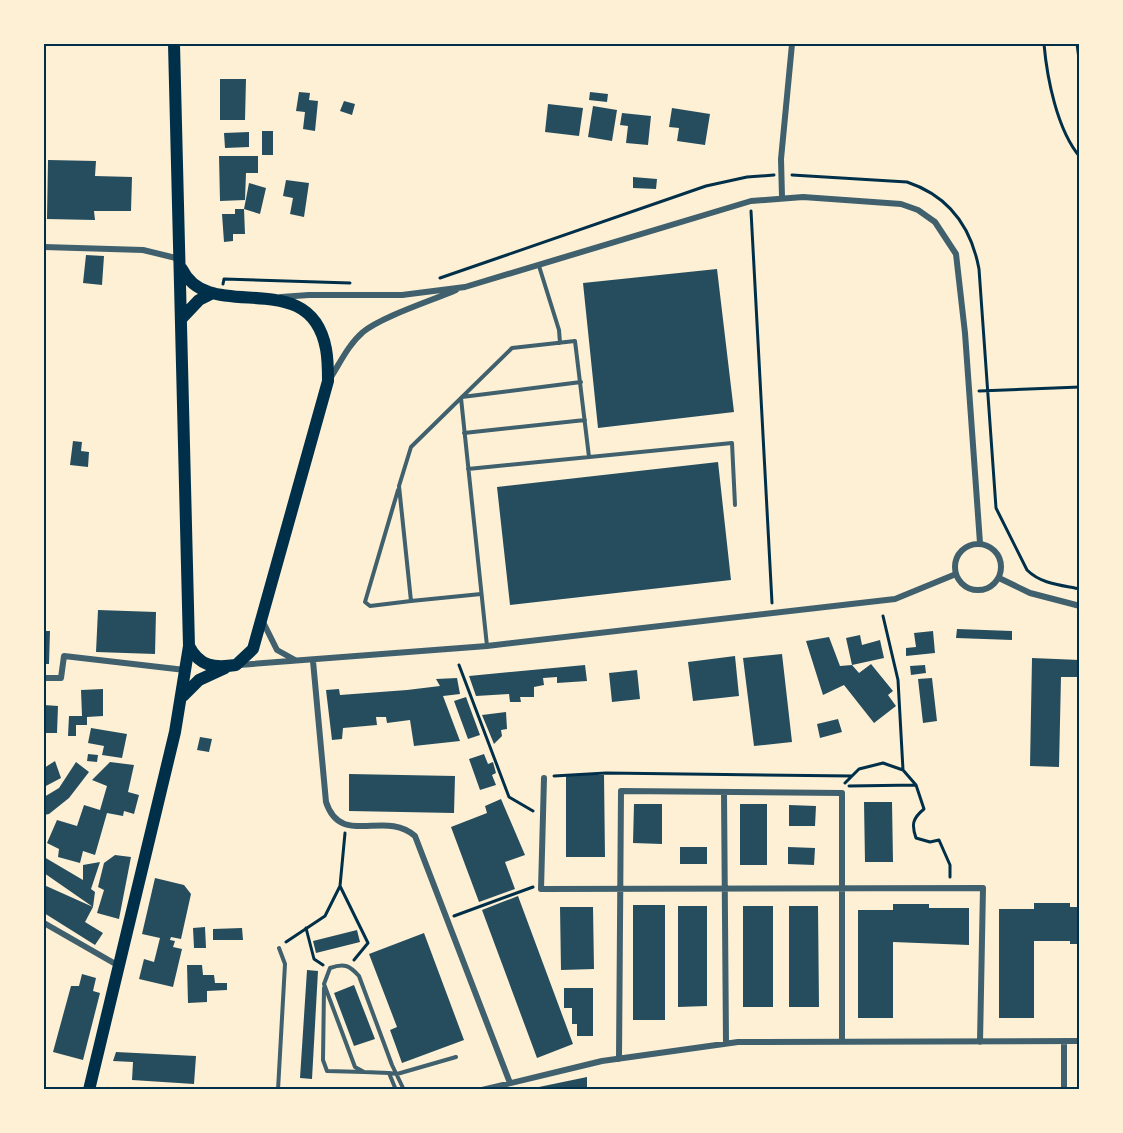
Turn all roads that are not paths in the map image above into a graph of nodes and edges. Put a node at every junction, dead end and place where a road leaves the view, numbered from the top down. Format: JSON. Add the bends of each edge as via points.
{"nodes":[{"id":1,"x":174,"y":44,"type":"edge"},
{"id":2,"x":792,"y":44,"type":"edge"},
{"id":3,"x":782,"y":197,"type":"junction"},
{"id":4,"x":44,"y":247,"type":"edge"},
{"id":5,"x":180,"y":262,"type":"junction"},
{"id":6,"x":539,"y":266,"type":"junction"},
{"id":7,"x":465,"y":287,"type":"junction"},
{"id":8,"x":217,"y":294,"type":"junction"},
{"id":9,"x":275,"y":298,"type":"junction"},
{"id":10,"x":182,"y":319,"type":"junction"},
{"id":11,"x":560,"y":342,"type":"junction"},
{"id":12,"x":328,"y":381,"type":"junction"},
{"id":13,"x":580,"y":382,"type":"junction"},
{"id":14,"x":461,"y":397,"type":"junction"},
{"id":15,"x":585,"y":420,"type":"junction"},
{"id":16,"x":464,"y":433,"type":"junction"},
{"id":17,"x":589,"y":457,"type":"junction"},
{"id":18,"x":468,"y":470,"type":"junction"},
{"id":19,"x":399,"y":486,"type":"junction"},
{"id":20,"x":735,"y":505,"type":"dead end"},
{"id":21,"x":980,"y":543,"type":"junction"},
{"id":22,"x":956,"y":574,"type":"junction"},
{"id":23,"x":999,"y":578,"type":"junction"},
{"id":24,"x":481,"y":594,"type":"junction"},
{"id":25,"x":411,"y":601,"type":"junction"},
{"id":26,"x":1080,"y":606,"type":"edge"},
{"id":27,"x":262,"y":620,"type":"junction"},
{"id":28,"x":487,"y":645,"type":"junction"},
{"id":29,"x":189,"y":646,"type":"junction"},
{"id":30,"x":313,"y":661,"type":"junction"},
{"id":31,"x":302,"y":662,"type":"junction"},
{"id":32,"x":232,"y":666,"type":"junction"},
{"id":33,"x":186,"y":670,"type":"junction"},
{"id":34,"x":44,"y":678,"type":"edge"},
{"id":35,"x":182,"y":697,"type":"junction"},
{"id":36,"x":544,"y":778,"type":"road end"},
{"id":37,"x":724,"y":792,"type":"junction"},
{"id":38,"x":843,"y":887,"type":"junction"},
{"id":39,"x":620,"y":888,"type":"junction"},
{"id":40,"x":725,"y":889,"type":"junction"},
{"id":41,"x":44,"y":923,"type":"edge"},
{"id":42,"x":279,"y":948,"type":"road end"},
{"id":43,"x":119,"y":966,"type":"junction"},
{"id":44,"x":324,"y":984,"type":"junction"},
{"id":45,"x":1064,"y":1041,"type":"junction"},
{"id":46,"x":1080,"y":1041,"type":"edge"},
{"id":47,"x":842,"y":1042,"type":"junction"},
{"id":48,"x":980,"y":1042,"type":"junction"},
{"id":49,"x":726,"y":1043,"type":"junction"},
{"id":50,"x":456,"y":1057,"type":"dead end"},
{"id":51,"x":619,"y":1059,"type":"junction"},
{"id":52,"x":364,"y":1072,"type":"junction"},
{"id":53,"x":389,"y":1074,"type":"junction"},
{"id":54,"x":397,"y":1074,"type":"junction"},
{"id":55,"x":510,"y":1083,"type":"junction"},
{"id":56,"x":89,"y":1089,"type":"edge"},
{"id":57,"x":278,"y":1089,"type":"edge"},
{"id":58,"x":396,"y":1089,"type":"edge"},
{"id":59,"x":404,"y":1089,"type":"edge"},
{"id":60,"x":482,"y":1089,"type":"edge"},
{"id":61,"x":490,"y":1089,"type":"edge"},
{"id":62,"x":1064,"y":1089,"type":"edge"}],
"edges":[{"from":1,"to":5,"type":"main road"},
{"from":2,"to":3,"type":"street"},
{"from":3,"to":6,"type":"street","via":[[751,201]]},
{"from":3,"to":21,"type":"street","via":[[901,204],[935,222],[956,254]]},
{"from":4,"to":5,"type":"street","via":[[143,250]]},
{"from":5,"to":8,"type":"main road","via":[[191,284]]},
{"from":5,"to":10,"type":"main road"},
{"from":6,"to":7,"type":"street"},
{"from":6,"to":11,"type":"lane"},
{"from":7,"to":9,"type":"street","via":[[402,295]]},
{"from":7,"to":12,"type":"street","via":[[384,319],[364,331]]},
{"from":8,"to":9,"type":"main road"},
{"from":8,"to":10,"type":"main road","via":[[199,300]]},
{"from":9,"to":12,"type":"main road","via":[[298,307],[322,333]]},
{"from":10,"to":29,"type":"main road"},
{"from":11,"to":13,"type":"lane","via":[[575,341]]},
{"from":11,"to":14,"type":"lane","via":[[512,348]]},
{"from":12,"to":27,"type":"main road"},
{"from":13,"to":14,"type":"lane"},
{"from":13,"to":15,"type":"lane"},
{"from":14,"to":16,"type":"lane"},
{"from":14,"to":19,"type":"lane","via":[[411,447]]},
{"from":15,"to":16,"type":"lane"},
{"from":15,"to":17,"type":"lane"},
{"from":16,"to":18,"type":"lane"},
{"from":17,"to":18,"type":"lane"},
{"from":17,"to":20,"type":"lane","via":[[732,443]]},
{"from":18,"to":24,"type":"lane"},
{"from":19,"to":25,"type":"lane"},
{"from":19,"to":25,"type":"lane","via":[[365,602],[370,606]]},
{"from":21,"to":22,"type":"street","via":[[959,552]]},
{"from":21,"to":23,"type":"street","via":[[999,555]]},
{"from":22,"to":23,"type":"street","via":[[972,589],[987,588]]},
{"from":22,"to":28,"type":"street","via":[[895,599]]},
{"from":23,"to":26,"type":"street","via":[[1040,597]]},
{"from":24,"to":25,"type":"lane"},
{"from":24,"to":28,"type":"lane"},
{"from":27,"to":31,"type":"street","via":[[277,650]]},
{"from":27,"to":32,"type":"main road","via":[[250,655]]},
{"from":28,"to":30,"type":"street"},
{"from":29,"to":32,"type":"main road","via":[[206,665]]},
{"from":29,"to":33,"type":"main road"},
{"from":30,"to":31,"type":"street"},
{"from":30,"to":55,"type":"street","via":[[326,802],[331,817],[346,825],[396,825],[415,836]]},
{"from":31,"to":32,"type":"street"},
{"from":32,"to":35,"type":"main road","via":[[199,680]]},
{"from":33,"to":34,"type":"street","via":[[64,656],[61,678]]},
{"from":33,"to":35,"type":"main road"},
{"from":35,"to":43,"type":"main road"},
{"from":36,"to":39,"type":"street","via":[[541,890]]},
{"from":37,"to":38,"type":"street","via":[[843,793]]},
{"from":37,"to":39,"type":"street","via":[[621,791]]},
{"from":37,"to":40,"type":"street"},
{"from":38,"to":40,"type":"street"},
{"from":38,"to":47,"type":"street"},
{"from":38,"to":48,"type":"street","via":[[983,888]]},
{"from":39,"to":40,"type":"street"},
{"from":39,"to":51,"type":"street"},
{"from":40,"to":49,"type":"street"},
{"from":41,"to":43,"type":"street"},
{"from":42,"to":57,"type":"lane","via":[[285,964]]},
{"from":43,"to":56,"type":"main road"},
{"from":44,"to":52,"type":"lane","via":[[355,1067]]},
{"from":44,"to":52,"type":"lane","via":[[323,1060],[327,1071]]},
{"from":44,"to":54,"type":"lane","via":[[330,969],[343,964],[359,976]]},
{"from":45,"to":46,"type":"street"},
{"from":45,"to":48,"type":"street"},
{"from":45,"to":62,"type":"street"},
{"from":47,"to":48,"type":"street"},
{"from":47,"to":49,"type":"street"},
{"from":49,"to":51,"type":"street"},
{"from":50,"to":54,"type":"lane"},
{"from":51,"to":55,"type":"street"},
{"from":52,"to":53,"type":"lane"},
{"from":53,"to":54,"type":"lane"},
{"from":53,"to":58,"type":"lane"},
{"from":54,"to":59,"type":"lane"},
{"from":55,"to":61,"type":"street"},
{"from":60,"to":61,"type":"street"}]}
